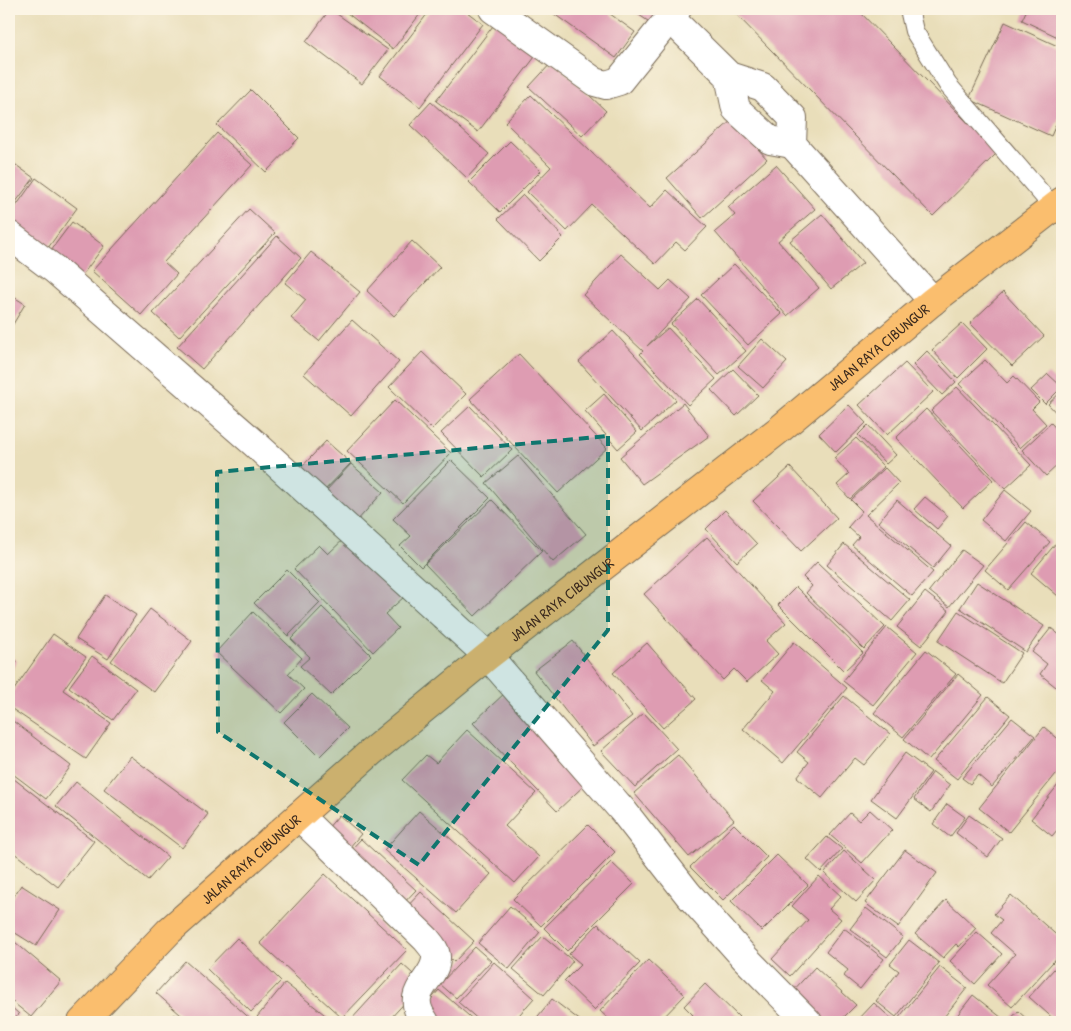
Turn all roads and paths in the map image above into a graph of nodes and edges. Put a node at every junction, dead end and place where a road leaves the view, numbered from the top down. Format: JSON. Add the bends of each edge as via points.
{"nodes":[{"id":1,"x":493,"y":9,"type":"edge"},
{"id":2,"x":909,"y":9,"type":"edge"},
{"id":3,"x":674,"y":13,"type":"edge"},
{"id":4,"x":1058,"y":205,"type":"edge"},
{"id":5,"x":9,"y":235,"type":"edge"},
{"id":6,"x":933,"y":301,"type":"junction"},
{"id":7,"x":488,"y":656,"type":"junction"},
{"id":8,"x":299,"y":816,"type":"junction"},
{"id":9,"x":82,"y":1022,"type":"edge"},
{"id":10,"x":425,"y":1022,"type":"edge"},
{"id":11,"x":808,"y":1022,"type":"edge"}],
"edges":[{"from":1,"to":3,"type":"street","via":[[595,82],[606,85],[619,81]]},
{"from":2,"to":4,"type":"lane","via":[[914,31],[948,85]]},
{"from":3,"to":6,"type":"street","via":[[729,76],[763,87],[793,118],[792,144]]},
{"from":4,"to":6,"type":"highway","name":"JALAN RAYA CIBUNGUR"},
{"from":5,"to":7,"type":"street","via":[[54,269],[254,442]]},
{"from":6,"to":7,"type":"highway","name":"JALAN RAYA CIBUNGUR","via":[[780,429]]},
{"from":7,"to":8,"type":"highway","name":"JALAN RAYA CIBUNGUR"},
{"from":7,"to":11,"type":"street","via":[[624,812],[688,894]]},
{"from":8,"to":9,"type":"highway","name":"JALAN RAYA CIBUNGUR","via":[[169,931]]},
{"from":8,"to":10,"type":"street","via":[[426,939],[435,952],[435,961],[416,1001],[417,1010]]}]}
